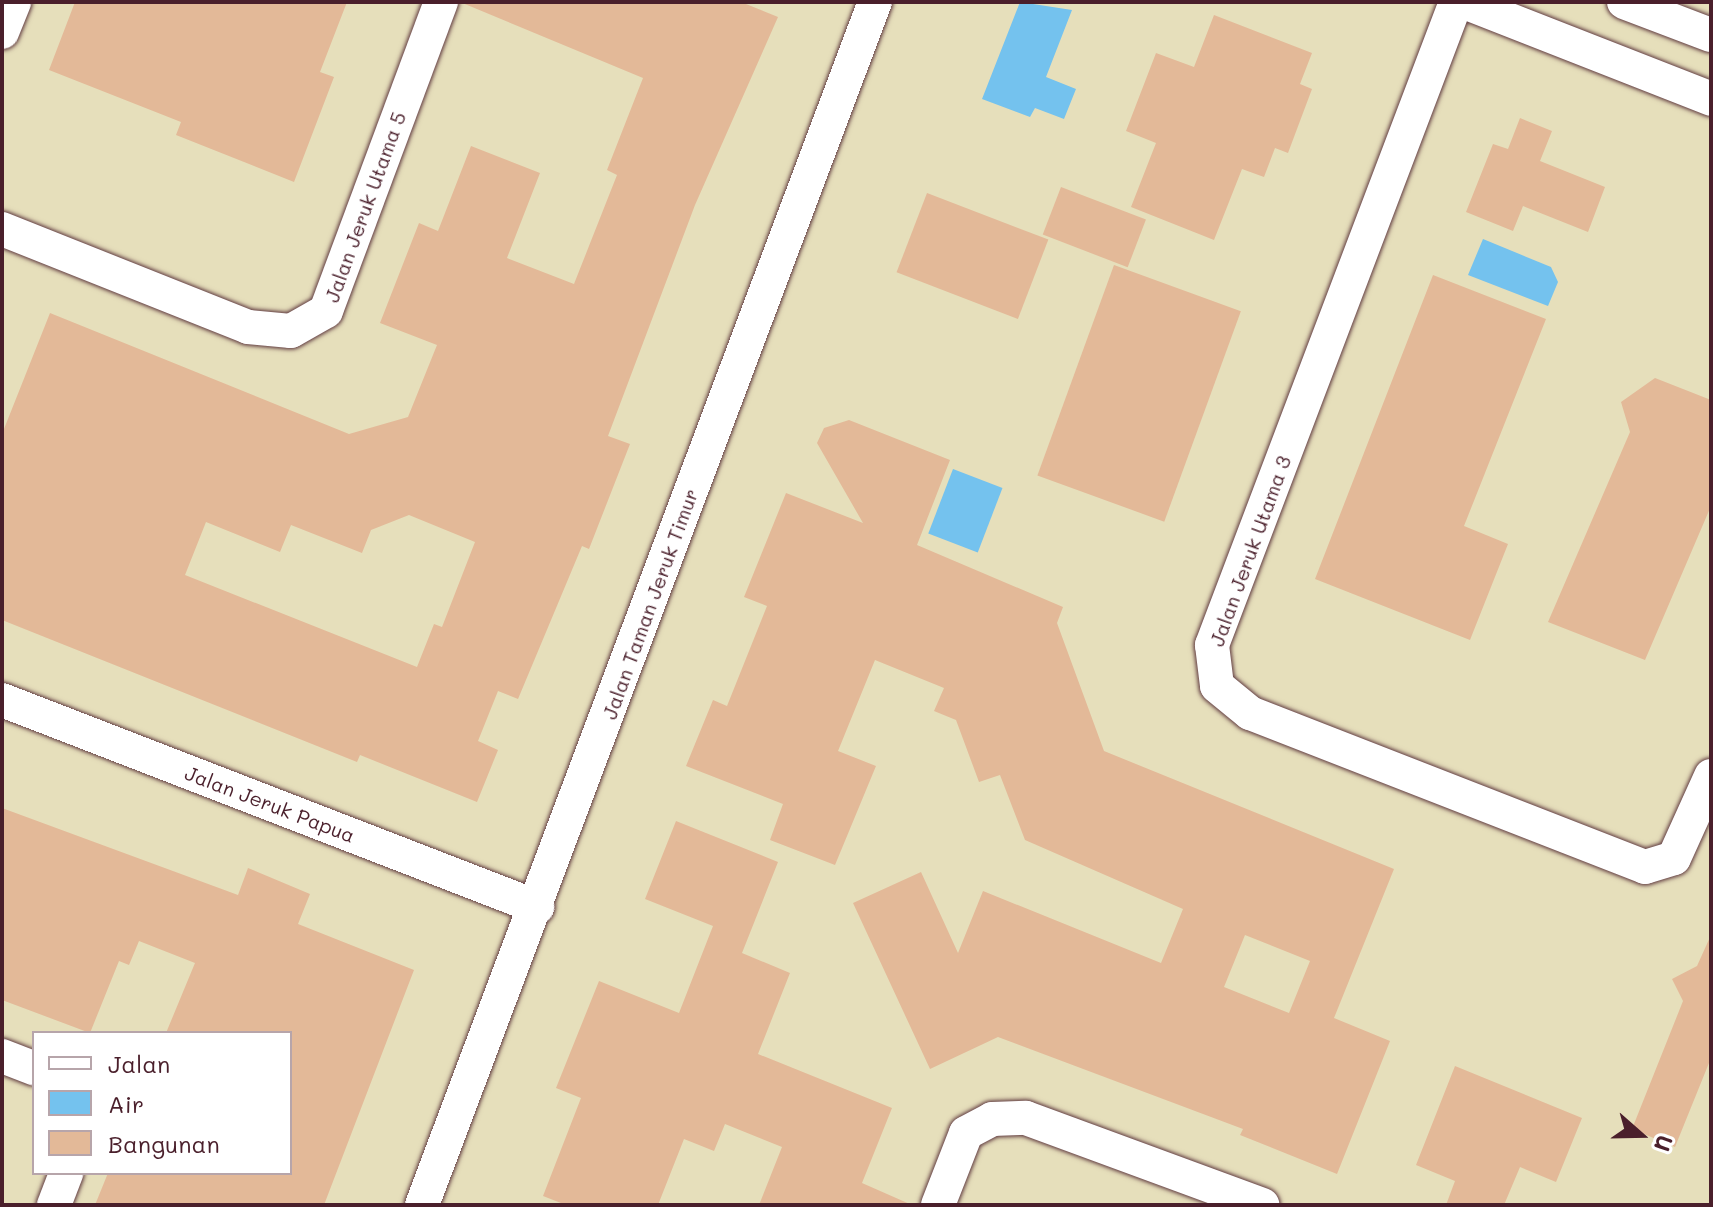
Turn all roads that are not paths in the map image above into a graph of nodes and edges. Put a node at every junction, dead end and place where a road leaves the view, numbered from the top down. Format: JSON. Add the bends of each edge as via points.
{"nodes":[{"id":1,"x":14,"y":2,"type":"edge"},
{"id":2,"x":441,"y":2,"type":"edge"},
{"id":3,"x":875,"y":2,"type":"edge"},
{"id":4,"x":1456,"y":2,"type":"edge"},
{"id":5,"x":1464,"y":2,"type":"edge"},
{"id":6,"x":1624,"y":2,"type":"edge"},
{"id":7,"x":2,"y":32,"type":"edge"},
{"id":8,"x":1711,"y":35,"type":"edge"},
{"id":9,"x":1711,"y":99,"type":"edge"},
{"id":10,"x":2,"y":229,"type":"edge"},
{"id":11,"x":2,"y":700,"type":"edge"},
{"id":12,"x":1711,"y":776,"type":"edge"},
{"id":13,"x":537,"y":907,"type":"junction"},
{"id":14,"x":2,"y":1056,"type":"edge"},
{"id":15,"x":32,"y":1067,"type":"edge"},
{"id":16,"x":65,"y":1175,"type":"edge"},
{"id":17,"x":54,"y":1205,"type":"edge"},
{"id":18,"x":422,"y":1205,"type":"edge"},
{"id":19,"x":938,"y":1205,"type":"edge"},
{"id":20,"x":1263,"y":1205,"type":"edge"}],
"edges":[{"from":1,"to":7,"type":"street"},
{"from":2,"to":10,"type":"street","name":"Jalan Jeruk Utama 5","via":[[326,311],[291,331],[248,327]]},
{"from":3,"to":13,"type":"street","name":"Jalan Taman Jeruk Timur"},
{"from":4,"to":12,"type":"street","name":"Jalan Jeruk Utama 3","via":[[1212,645],[1217,686],[1250,713],[1645,867],[1674,858]]},
{"from":5,"to":9,"type":"street"},
{"from":6,"to":8,"type":"street"},
{"from":11,"to":13,"type":"street","name":"Jalan Jeruk Papua"},
{"from":13,"to":18,"type":"street","name":"Jalan Taman Jeruk Timur"},
{"from":14,"to":15,"type":"street"},
{"from":16,"to":17,"type":"street"},
{"from":19,"to":20,"type":"street","via":[[966,1133],[992,1119],[1026,1118]]}]}
